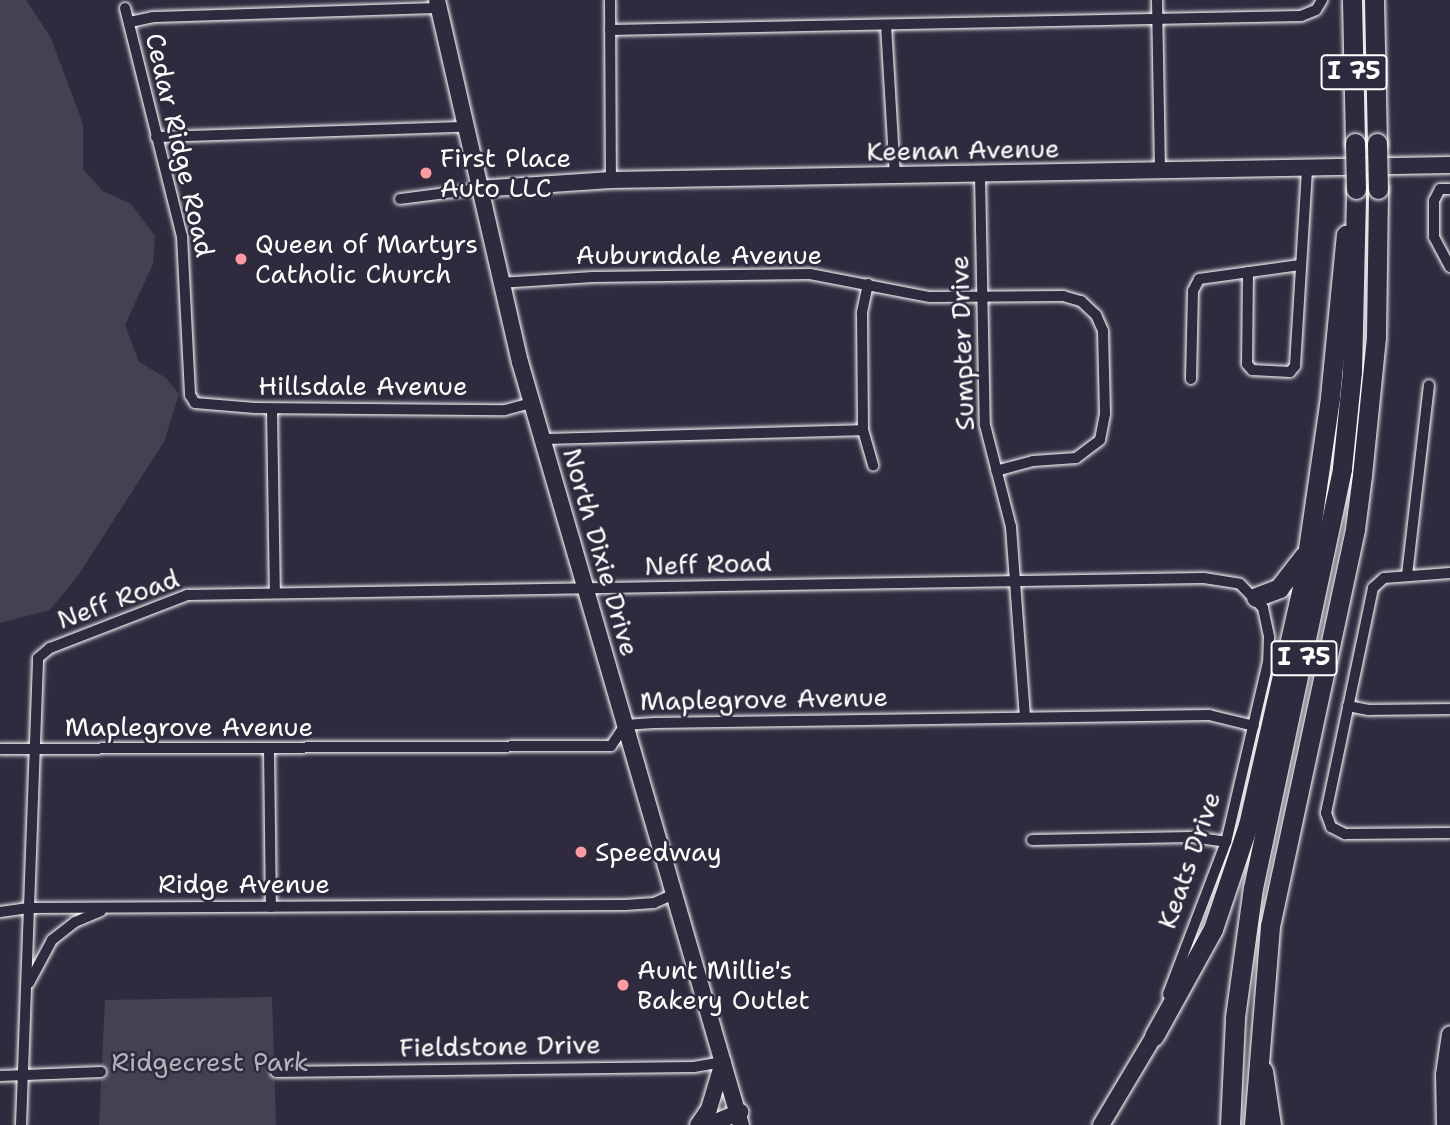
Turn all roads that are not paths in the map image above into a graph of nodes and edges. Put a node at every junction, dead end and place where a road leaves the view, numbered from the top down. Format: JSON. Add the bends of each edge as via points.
{"nodes":[{"id":1,"x":610,"y":0,"type":"edge"},
{"id":2,"x":1157,"y":0,"type":"edge"},
{"id":3,"x":1322,"y":0,"type":"edge"},
{"id":4,"x":1352,"y":0,"type":"edge"},
{"id":5,"x":1374,"y":0,"type":"edge"},
{"id":6,"x":438,"y":4,"type":"edge"},
{"id":7,"x":125,"y":8,"type":"dead end"},
{"id":8,"x":1157,"y":20,"type":"junction"},
{"id":9,"x":130,"y":22,"type":"junction"},
{"id":10,"x":886,"y":25,"type":"junction"},
{"id":11,"x":610,"y":30,"type":"junction"},
{"id":12,"x":464,"y":127,"type":"junction"},
{"id":13,"x":156,"y":136,"type":"junction"},
{"id":14,"x":1450,"y":165,"type":"edge"},
{"id":15,"x":1307,"y":168,"type":"junction"},
{"id":16,"x":1160,"y":171,"type":"junction"},
{"id":17,"x":980,"y":174,"type":"junction"},
{"id":18,"x":895,"y":176,"type":"junction"},
{"id":19,"x":611,"y":180,"type":"junction"},
{"id":20,"x":478,"y":189,"type":"junction"},
{"id":21,"x":1356,"y":189,"type":"junction"},
{"id":22,"x":1450,"y":189,"type":"edge"},
{"id":23,"x":400,"y":199,"type":"dead end"},
{"id":24,"x":1300,"y":265,"type":"junction"},
{"id":25,"x":1450,"y":267,"type":"edge"},
{"id":26,"x":1248,"y":272,"type":"junction"},
{"id":27,"x":499,"y":283,"type":"junction"},
{"id":28,"x":867,"y":284,"type":"junction"},
{"id":29,"x":982,"y":297,"type":"junction"},
{"id":30,"x":1191,"y":379,"type":"dead end"},
{"id":31,"x":1429,"y":385,"type":"dead end"},
{"id":32,"x":195,"y":403,"type":"joint"},
{"id":33,"x":532,"y":403,"type":"junction"},
{"id":34,"x":272,"y":409,"type":"junction"},
{"id":35,"x":863,"y":430,"type":"junction"},
{"id":36,"x":542,"y":439,"type":"junction"},
{"id":37,"x":873,"y":466,"type":"dead end"},
{"id":38,"x":996,"y":471,"type":"junction"},
{"id":39,"x":1308,"y":549,"type":"junction"},
{"id":40,"x":1450,"y":573,"type":"edge"},
{"id":41,"x":1407,"y":575,"type":"junction"},
{"id":42,"x":1013,"y":580,"type":"junction"},
{"id":43,"x":275,"y":591,"type":"junction"},
{"id":44,"x":586,"y":591,"type":"junction"},
{"id":45,"x":1256,"y":597,"type":"junction"},
{"id":46,"x":1348,"y":706,"type":"junction"},
{"id":47,"x":1450,"y":709,"type":"edge"},
{"id":48,"x":1025,"y":716,"type":"junction"},
{"id":49,"x":625,"y":725,"type":"junction"},
{"id":50,"x":1254,"y":726,"type":"junction"},
{"id":51,"x":269,"y":749,"type":"junction"},
{"id":52,"x":0,"y":750,"type":"edge"},
{"id":53,"x":34,"y":750,"type":"junction"},
{"id":54,"x":1450,"y":833,"type":"edge"},
{"id":55,"x":1032,"y":840,"type":"dead end"},
{"id":56,"x":1226,"y":842,"type":"junction"},
{"id":57,"x":676,"y":893,"type":"junction"},
{"id":58,"x":271,"y":907,"type":"junction"},
{"id":59,"x":27,"y":908,"type":"junction"},
{"id":60,"x":119,"y":908,"type":"junction"},
{"id":61,"x":0,"y":912,"type":"edge"},
{"id":62,"x":28,"y":986,"type":"junction"},
{"id":63,"x":1450,"y":1034,"type":"edge"},
{"id":64,"x":1154,"y":1036,"type":"junction"},
{"id":65,"x":1257,"y":1047,"type":"junction"},
{"id":66,"x":723,"y":1062,"type":"junction"},
{"id":67,"x":101,"y":1072,"type":"dead end"},
{"id":68,"x":276,"y":1072,"type":"dead end"},
{"id":69,"x":0,"y":1076,"type":"edge"},
{"id":70,"x":23,"y":1076,"type":"junction"},
{"id":71,"x":743,"y":1121,"type":"edge"},
{"id":72,"x":21,"y":1125,"type":"edge"},
{"id":73,"x":698,"y":1125,"type":"edge"},
{"id":74,"x":708,"y":1125,"type":"edge"},
{"id":75,"x":1101,"y":1125,"type":"edge"},
{"id":76,"x":1230,"y":1125,"type":"edge"},
{"id":77,"x":1254,"y":1125,"type":"edge"},
{"id":78,"x":1271,"y":1125,"type":"edge"},
{"id":79,"x":1445,"y":1125,"type":"edge"}],
"edges":[{"from":1,"to":11,"type":"street"},
{"from":2,"to":8,"type":"street"},
{"from":3,"to":8,"type":"street","via":[[1312,13]]},
{"from":4,"to":21,"type":"highway","number":"I 75","bridge":true},
{"from":5,"to":65,"type":"highway","number":"I 75","bridge":true,"via":[[1378,189],[1374,373],[1357,516],[1280,872]]},
{"from":6,"to":9,"type":"street","via":[[153,17]]},
{"from":6,"to":12,"type":"main road","name":"North Dixie Drive"},
{"from":7,"to":9,"type":"street","name":"Cedar Ridge Road"},
{"from":8,"to":10,"type":"street"},
{"from":8,"to":16,"type":"street"},
{"from":9,"to":13,"type":"street","name":"Cedar Ridge Road"},
{"from":10,"to":11,"type":"street"},
{"from":10,"to":18,"type":"street"},
{"from":11,"to":19,"type":"street"},
{"from":12,"to":13,"type":"street"},
{"from":12,"to":20,"type":"main road","name":"North Dixie Drive"},
{"from":13,"to":32,"type":"street","name":"Cedar Ridge Road","via":[[185,254],[190,395]]},
{"from":14,"to":15,"type":"main road","name":"Keenan Avenue"},
{"from":15,"to":16,"type":"main road","name":"Keenan Avenue"},
{"from":15,"to":24,"type":"street"},
{"from":16,"to":17,"type":"main road","name":"Keenan Avenue"},
{"from":17,"to":18,"type":"main road","name":"Keenan Avenue"},
{"from":17,"to":29,"type":"street","name":"Sumpter Drive"},
{"from":18,"to":19,"type":"main road","name":"Keenan Avenue"},
{"from":19,"to":20,"type":"main road","name":"Keenan Avenue"},
{"from":20,"to":23,"type":"street"},
{"from":20,"to":27,"type":"main road","name":"North Dixie Drive"},
{"from":21,"to":39,"type":"highway","via":[[1345,240],[1330,397]]},
{"from":21,"to":76,"type":"highway","number":"I 75","via":[[1353,359],[1342,468],[1253,888],[1235,1017]]},
{"from":22,"to":25,"type":"street","via":[[1440,189],[1434,201],[1434,237]]},
{"from":24,"to":26,"type":"street"},
{"from":24,"to":26,"type":"street","via":[[1295,366],[1290,372],[1252,370],[1247,364]]},
{"from":26,"to":30,"type":"street","via":[[1207,275],[1196,283]]},
{"from":27,"to":28,"type":"street","name":"Auburndale Avenue","via":[[810,274]]},
{"from":27,"to":33,"type":"main road","name":"North Dixie Drive"},
{"from":28,"to":29,"type":"street","name":"Auburndale Avenue","via":[[930,297]]},
{"from":28,"to":35,"type":"street","via":[[862,313]]},
{"from":29,"to":38,"type":"street","name":"Sumpter Drive","via":[[985,425]]},
{"from":29,"to":38,"type":"street","name":"Auburndale Avenue","via":[[1063,296],[1081,301],[1096,315],[1104,342],[1105,422],[1094,448],[1076,458],[1033,461]]},
{"from":31,"to":41,"type":"street"},
{"from":32,"to":34,"type":"street","name":"Hillsdale Avenue"},
{"from":33,"to":34,"type":"street","name":"Hillsdale Avenue","via":[[505,410]]},
{"from":33,"to":36,"type":"main road","name":"North Dixie Drive"},
{"from":34,"to":43,"type":"street"},
{"from":35,"to":36,"type":"street"},
{"from":35,"to":37,"type":"street"},
{"from":36,"to":44,"type":"main road","name":"North Dixie Drive"},
{"from":38,"to":42,"type":"street","name":"Sumpter Drive","via":[[1011,527]]},
{"from":39,"to":45,"type":"highway","via":[[1279,589]]},
{"from":39,"to":64,"type":"highway","via":[[1248,825],[1213,929]]},
{"from":40,"to":41,"type":"street"},
{"from":41,"to":46,"type":"street","via":[[1379,580],[1373,588]]},
{"from":42,"to":44,"type":"street","name":"Neff Road"},
{"from":42,"to":45,"type":"street","name":"Neff Road","via":[[1223,579],[1240,584]]},
{"from":42,"to":48,"type":"street","name":"Sumpter Drive"},
{"from":43,"to":44,"type":"street","name":"Neff Road"},
{"from":43,"to":53,"type":"street","name":"Neff Road","via":[[174,598],[41,653],[36,665]]},
{"from":44,"to":49,"type":"main road","name":"North Dixie Drive"},
{"from":45,"to":50,"type":"street","name":"Keats Drive","via":[[1267,621],[1269,651]]},
{"from":46,"to":47,"type":"street"},
{"from":46,"to":54,"type":"street","via":[[1326,813],[1328,824],[1345,834]]},
{"from":48,"to":49,"type":"street","name":"Maplegrove Avenue"},
{"from":48,"to":50,"type":"street","name":"Maplegrove Avenue","via":[[1209,715]]},
{"from":49,"to":51,"type":"street","name":"Maplegrove Avenue","via":[[611,746]]},
{"from":49,"to":57,"type":"main road","name":"North Dixie Drive"},
{"from":50,"to":56,"type":"street","name":"Keats Drive"},
{"from":51,"to":53,"type":"street","name":"Maplegrove Avenue"},
{"from":51,"to":58,"type":"street"},
{"from":52,"to":53,"type":"street","name":"Maplegrove Avenue"},
{"from":53,"to":59,"type":"street"},
{"from":55,"to":56,"type":"street","via":[[1155,836]]},
{"from":56,"to":64,"type":"street","name":"Keats Drive"},
{"from":57,"to":58,"type":"street","name":"Ridge Avenue","via":[[654,903],[625,905]]},
{"from":57,"to":66,"type":"main road","name":"North Dixie Drive"},
{"from":58,"to":60,"type":"street","name":"Ridge Avenue"},
{"from":59,"to":60,"type":"street","name":"Ridge Avenue"},
{"from":59,"to":61,"type":"street","name":"Ridge Avenue"},
{"from":59,"to":62,"type":"street"},
{"from":60,"to":62,"type":"street","via":[[90,915],[63,930],[43,952]]},
{"from":62,"to":70,"type":"street"},
{"from":63,"to":79,"type":"main road","via":[[1444,1075]]},
{"from":64,"to":75,"type":"main road","name":"Keats Drive"},
{"from":65,"to":77,"type":"highway","number":"I 75"},
{"from":65,"to":78,"type":"highway"},
{"from":66,"to":68,"type":"street","name":"Fieldstone Drive","via":[[694,1068]]},
{"from":66,"to":71,"type":"main road","name":"North Dixie Drive"},
{"from":66,"to":73,"type":"main road","via":[[709,1109]]},
{"from":67,"to":70,"type":"street"},
{"from":69,"to":70,"type":"street"},
{"from":70,"to":72,"type":"street"},
{"from":71,"to":74,"type":"main road"}]}
